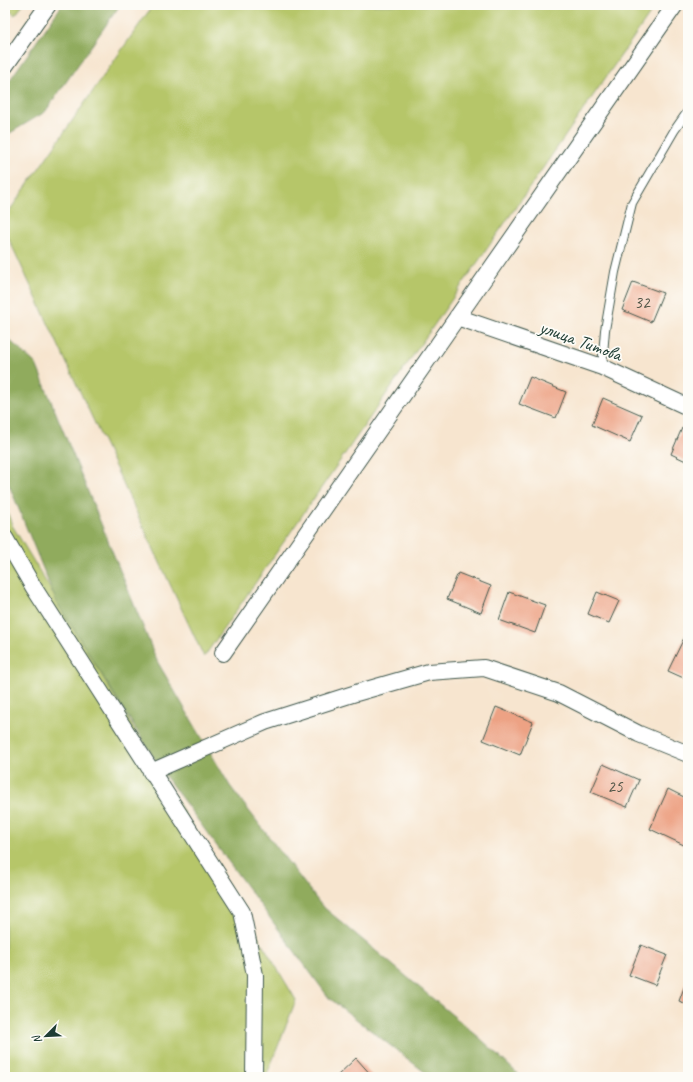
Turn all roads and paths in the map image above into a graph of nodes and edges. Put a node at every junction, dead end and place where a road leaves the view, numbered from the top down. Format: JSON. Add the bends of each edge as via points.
{"nodes":[{"id":1,"x":48,"y":5,"type":"edge"},
{"id":2,"x":675,"y":5,"type":"edge"},
{"id":3,"x":5,"y":66,"type":"edge"},
{"id":4,"x":688,"y":111,"type":"edge"},
{"id":5,"x":457,"y":317,"type":"junction"},
{"id":6,"x":602,"y":367,"type":"junction"},
{"id":7,"x":688,"y":407,"type":"edge"},
{"id":8,"x":5,"y":538,"type":"edge"},
{"id":9,"x":223,"y":653,"type":"dead end"},
{"id":10,"x":688,"y":754,"type":"edge"},
{"id":11,"x":151,"y":772,"type":"junction"},
{"id":12,"x":254,"y":1077,"type":"edge"}],
"edges":[{"from":1,"to":3,"type":"street"},
{"from":2,"to":5,"type":"street"},
{"from":4,"to":6,"type":"lane","via":[[632,203],[615,272],[605,330]]},
{"from":5,"to":6,"type":"street","name":"улица Титова"},
{"from":5,"to":9,"type":"street"},
{"from":6,"to":7,"type":"street","name":"улица Титова"},
{"from":8,"to":11,"type":"street"},
{"from":10,"to":11,"type":"street","via":[[639,734],[559,693],[484,668],[429,672],[356,693],[265,722]]},
{"from":11,"to":12,"type":"street","via":[[242,912],[254,974]]}]}
